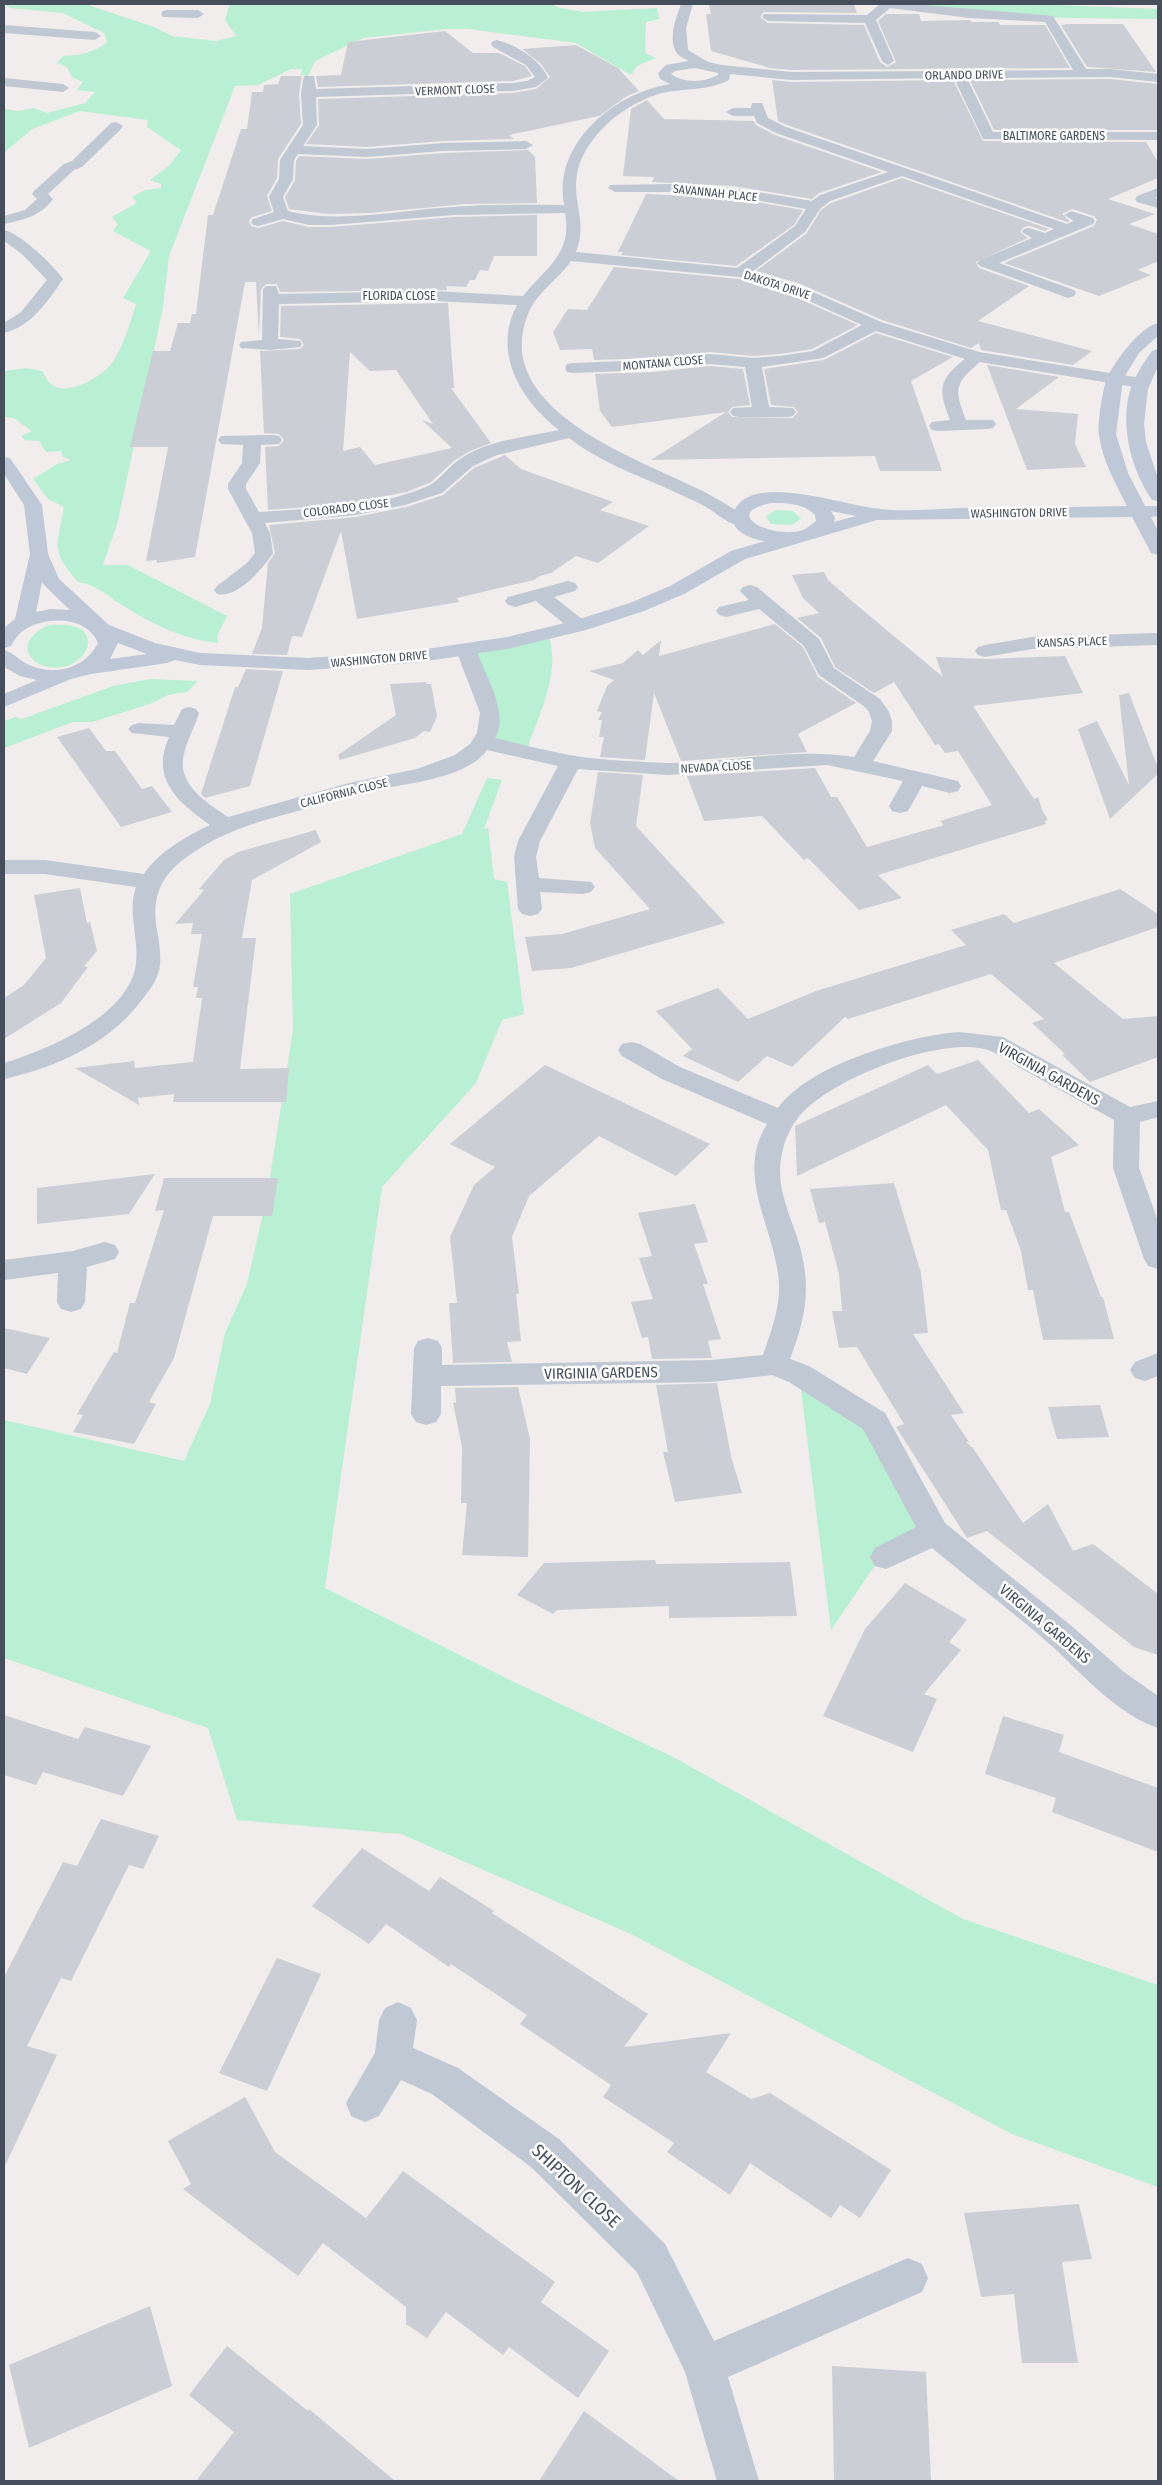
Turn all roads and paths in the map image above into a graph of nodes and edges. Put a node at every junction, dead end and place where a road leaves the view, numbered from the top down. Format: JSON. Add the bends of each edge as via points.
{"nodes":[{"id":1,"x":687,"y":4,"type":"edge"},
{"id":2,"x":888,"y":4,"type":"edge"},
{"id":3,"x":167,"y":13,"type":"edge"},
{"id":4,"x":198,"y":14,"type":"dead end"},
{"id":5,"x":768,"y":17,"type":"dead end"},
{"id":6,"x":870,"y":19,"type":"junction"},
{"id":7,"x":4,"y":29,"type":"edge"},
{"id":8,"x":95,"y":36,"type":"dead end"},
{"id":9,"x":514,"y":41,"type":"dead end"},
{"id":10,"x":682,"y":52,"type":"junction"},
{"id":11,"x":901,"y":55,"type":"dead end"},
{"id":12,"x":705,"y":65,"type":"junction"},
{"id":13,"x":720,"y":69,"type":"junction"},
{"id":14,"x":668,"y":70,"type":"junction"},
{"id":15,"x":1082,"y":74,"type":"junction"},
{"id":16,"x":959,"y":75,"type":"junction"},
{"id":17,"x":770,"y":76,"type":"junction"},
{"id":18,"x":1158,"y":78,"type":"edge"},
{"id":19,"x":4,"y":82,"type":"edge"},
{"id":20,"x":715,"y":82,"type":"junction"},
{"id":21,"x":700,"y":84,"type":"junction"},
{"id":22,"x":63,"y":88,"type":"dead end"},
{"id":23,"x":654,"y":91,"type":"junction"},
{"id":24,"x":732,"y":112,"type":"dead end"},
{"id":25,"x":116,"y":126,"type":"dead end"},
{"id":26,"x":1158,"y":136,"type":"edge"},
{"id":27,"x":529,"y":145,"type":"dead end"},
{"id":28,"x":296,"y":150,"type":"junction"},
{"id":29,"x":901,"y":172,"type":"junction"},
{"id":30,"x":615,"y":188,"type":"dead end"},
{"id":31,"x":1158,"y":192,"type":"edge"},
{"id":32,"x":1158,"y":204,"type":"edge"},
{"id":33,"x":815,"y":206,"type":"junction"},
{"id":34,"x":573,"y":209,"type":"junction"},
{"id":35,"x":282,"y":214,"type":"junction"},
{"id":36,"x":4,"y":220,"type":"edge"},
{"id":37,"x":258,"y":222,"type":"dead end"},
{"id":38,"x":1029,"y":232,"type":"dead end"},
{"id":39,"x":4,"y":234,"type":"edge"},
{"id":40,"x":1046,"y":238,"type":"junction"},
{"id":41,"x":566,"y":256,"type":"junction"},
{"id":42,"x":740,"y":273,"type":"junction"},
{"id":43,"x":1032,"y":297,"type":"dead end"},
{"id":44,"x":527,"y":301,"type":"junction"},
{"id":45,"x":875,"y":325,"type":"junction"},
{"id":46,"x":4,"y":328,"type":"edge"},
{"id":47,"x":1158,"y":328,"type":"edge"},
{"id":48,"x":294,"y":344,"type":"dead end"},
{"id":49,"x":247,"y":345,"type":"dead end"},
{"id":50,"x":270,"y":345,"type":"junction"},
{"id":51,"x":1158,"y":354,"type":"edge"},
{"id":52,"x":977,"y":357,"type":"junction"},
{"id":53,"x":753,"y":363,"type":"junction"},
{"id":54,"x":573,"y":368,"type":"dead end"},
{"id":55,"x":1115,"y":380,"type":"junction"},
{"id":56,"x":1141,"y":383,"type":"junction"},
{"id":57,"x":739,"y":412,"type":"dead end"},
{"id":58,"x":761,"y":412,"type":"junction"},
{"id":59,"x":786,"y":412,"type":"dead end"},
{"id":60,"x":986,"y":424,"type":"dead end"},
{"id":61,"x":960,"y":425,"type":"junction"},
{"id":62,"x":938,"y":426,"type":"dead end"},
{"id":63,"x":572,"y":432,"type":"junction"},
{"id":64,"x":226,"y":440,"type":"dead end"},
{"id":65,"x":252,"y":440,"type":"junction"},
{"id":66,"x":273,"y":440,"type":"dead end"},
{"id":67,"x":4,"y":462,"type":"edge"},
{"id":68,"x":698,"y":494,"type":"junction"},
{"id":69,"x":1158,"y":496,"type":"edge"},
{"id":70,"x":776,"y":497,"type":"junction"},
{"id":71,"x":804,"y":500,"type":"junction"},
{"id":72,"x":1139,"y":511,"type":"junction"},
{"id":73,"x":1158,"y":511,"type":"edge"},
{"id":74,"x":880,"y":515,"type":"junction"},
{"id":75,"x":253,"y":518,"type":"junction"},
{"id":76,"x":743,"y":524,"type":"junction"},
{"id":77,"x":802,"y":536,"type":"junction"},
{"id":78,"x":1158,"y":549,"type":"edge"},
{"id":79,"x":39,"y":554,"type":"junction"},
{"id":80,"x":738,"y":555,"type":"junction"},
{"id":81,"x":568,"y":587,"type":"dead end"},
{"id":82,"x":224,"y":590,"type":"dead end"},
{"id":83,"x":540,"y":595,"type":"junction"},
{"id":84,"x":515,"y":601,"type":"dead end"},
{"id":85,"x":726,"y":611,"type":"dead end"},
{"id":86,"x":15,"y":623,"type":"edge"},
{"id":87,"x":579,"y":626,"type":"junction"},
{"id":88,"x":100,"y":627,"type":"junction"},
{"id":89,"x":969,"y":637,"type":"dead end"},
{"id":90,"x":1158,"y":640,"type":"edge"},
{"id":91,"x":466,"y":650,"type":"junction"},
{"id":92,"x":986,"y":651,"type":"junction"},
{"id":93,"x":176,"y":655,"type":"junction"},
{"id":94,"x":5,"y":656,"type":"edge"},
{"id":95,"x":1002,"y":665,"type":"dead end"},
{"id":96,"x":81,"y":670,"type":"junction"},
{"id":97,"x":4,"y":701,"type":"edge"},
{"id":98,"x":139,"y":729,"type":"dead end"},
{"id":99,"x":482,"y":742,"type":"junction"},
{"id":100,"x":571,"y":762,"type":"junction"},
{"id":101,"x":860,"y":764,"type":"junction"},
{"id":102,"x":916,"y":778,"type":"junction"},
{"id":103,"x":950,"y":786,"type":"dead end"},
{"id":104,"x":900,"y":806,"type":"dead end"},
{"id":105,"x":226,"y":826,"type":"junction"},
{"id":106,"x":4,"y":867,"type":"edge"},
{"id":107,"x":151,"y":882,"type":"junction"},
{"id":108,"x":528,"y":885,"type":"junction"},
{"id":109,"x":583,"y":887,"type":"dead end"},
{"id":110,"x":530,"y":909,"type":"dead end"},
{"id":111,"x":631,"y":1050,"type":"dead end"},
{"id":112,"x":4,"y":1071,"type":"edge"},
{"id":113,"x":1158,"y":1109,"type":"edge"},
{"id":114,"x":1127,"y":1116,"type":"junction"},
{"id":115,"x":782,"y":1120,"type":"junction"},
{"id":116,"x":105,"y":1252,"type":"dead end"},
{"id":117,"x":1158,"y":1259,"type":"edge"},
{"id":118,"x":74,"y":1261,"type":"junction"},
{"id":119,"x":4,"y":1270,"type":"edge"},
{"id":120,"x":71,"y":1302,"type":"dead end"},
{"id":121,"x":774,"y":1364,"type":"junction"},
{"id":122,"x":426,"y":1414,"type":"dead end"},
{"id":123,"x":934,"y":1532,"type":"junction"},
{"id":124,"x":886,"y":1557,"type":"dead end"},
{"id":125,"x":1158,"y":1714,"type":"edge"},
{"id":126,"x":398,"y":2020,"type":"dead end"},
{"id":127,"x":393,"y":2058,"type":"junction"},
{"id":128,"x":365,"y":2103,"type":"dead end"},
{"id":129,"x":908,"y":2278,"type":"dead end"},
{"id":130,"x":704,"y":2366,"type":"junction"},
{"id":131,"x":738,"y":2481,"type":"edge"}],
"edges":[{"from":1,"to":10,"type":"street","via":[[679,35]]},
{"from":2,"to":6,"type":"street"},
{"from":2,"to":15,"type":"street","via":[[1049,19]]},
{"from":3,"to":4,"type":"street"},
{"from":5,"to":6,"type":"street","via":[[793,22]]},
{"from":6,"to":11,"type":"street","via":[[887,58]]},
{"from":7,"to":8,"type":"street"},
{"from":9,"to":28,"type":"street","name":"VERMONT CLOSE","via":[[492,42],[516,53],[538,70],[542,78],[513,87],[309,86],[310,125]]},
{"from":10,"to":12,"type":"street"},
{"from":10,"to":14,"type":"street"},
{"from":12,"to":13,"type":"street","name":"ORLANDO DRIVE"},
{"from":12,"to":14,"type":"street","via":[[686,65]]},
{"from":13,"to":17,"type":"street","name":"ORLANDO DRIVE"},
{"from":13,"to":20,"type":"street","via":[[726,74]]},
{"from":14,"to":21,"type":"street","via":[[668,79]]},
{"from":14,"to":23,"type":"street"},
{"from":15,"to":16,"type":"street","name":"ORLANDO DRIVE"},
{"from":15,"to":18,"type":"street","name":"ORLANDO DRIVE"},
{"from":16,"to":17,"type":"street","name":"ORLANDO DRIVE"},
{"from":16,"to":26,"type":"street","name":"BALTIMORE GARDENS","via":[[988,136]]},
{"from":17,"to":20,"type":"street","name":"ORLANDO DRIVE"},
{"from":19,"to":22,"type":"street"},
{"from":20,"to":21,"type":"street","name":"ORLANDO DRIVE"},
{"from":21,"to":23,"type":"street"},
{"from":23,"to":34,"type":"street","via":[[619,110],[589,135],[571,166],[569,191]]},
{"from":24,"to":29,"type":"street","via":[[757,109],[762,120],[780,130]]},
{"from":25,"to":36,"type":"street","via":[[77,164],[38,194],[46,199],[30,212]]},
{"from":27,"to":28,"type":"street","via":[[367,152]]},
{"from":28,"to":35,"type":"street","name":"VERMONT CLOSE","via":[[288,160],[286,179],[276,197]]},
{"from":29,"to":33,"type":"street","via":[[826,198]]},
{"from":29,"to":40,"type":"street","via":[[1069,222]]},
{"from":30,"to":33,"type":"street","name":"SAVANNAH PLACE","via":[[733,192]]},
{"from":31,"to":32,"type":"street","via":[[1142,199]]},
{"from":33,"to":42,"type":"street","via":[[800,228]]},
{"from":34,"to":35,"type":"street","via":[[454,211],[331,221],[309,221]]},
{"from":34,"to":41,"type":"street","via":[[576,225]]},
{"from":35,"to":37,"type":"street"},
{"from":38,"to":40,"type":"street"},
{"from":39,"to":46,"type":"street","via":[[28,251],[55,279],[39,304]]},
{"from":40,"to":43,"type":"street","via":[[985,263],[1060,290]]},
{"from":41,"to":42,"type":"street","name":"DAKOTA DRIVE"},
{"from":41,"to":44,"type":"street"},
{"from":42,"to":45,"type":"street","name":"DAKOTA DRIVE","via":[[792,288]]},
{"from":44,"to":50,"type":"street","name":"FLORIDA CLOSE","via":[[271,294]]},
{"from":44,"to":63,"type":"street","via":[[519,318],[513,352],[524,380],[536,397]]},
{"from":45,"to":52,"type":"street","name":"DAKOTA DRIVE"},
{"from":45,"to":53,"type":"street","name":"MONTANA CLOSE","via":[[817,355]]},
{"from":47,"to":55,"type":"street","via":[[1133,350]]},
{"from":48,"to":50,"type":"street"},
{"from":49,"to":50,"type":"street"},
{"from":51,"to":56,"type":"street"},
{"from":52,"to":55,"type":"street","name":"DAKOTA DRIVE"},
{"from":52,"to":61,"type":"street","via":[[956,373],[948,387]]},
{"from":53,"to":54,"type":"street","name":"MONTANA CLOSE","via":[[710,359]]},
{"from":53,"to":58,"type":"street"},
{"from":55,"to":56,"type":"street","name":"DAKOTA DRIVE"},
{"from":55,"to":72,"type":"street","via":[[1108,434],[1119,473]]},
{"from":56,"to":69,"type":"street","via":[[1135,404],[1135,435],[1146,472]]},
{"from":57,"to":58,"type":"street"},
{"from":58,"to":59,"type":"street"},
{"from":60,"to":61,"type":"street"},
{"from":61,"to":62,"type":"street"},
{"from":63,"to":68,"type":"street","via":[[622,463]]},
{"from":63,"to":75,"type":"street","name":"COLORADO CLOSE","via":[[491,451],[467,462],[436,489],[399,501],[356,510]]},
{"from":64,"to":65,"type":"street"},
{"from":65,"to":66,"type":"street"},
{"from":65,"to":75,"type":"street","via":[[251,463],[237,489]]},
{"from":67,"to":79,"type":"street","via":[[33,505]]},
{"from":68,"to":70,"type":"street"},
{"from":68,"to":76,"type":"street"},
{"from":70,"to":71,"type":"street","name":"WASHINGTON DRIVE"},
{"from":70,"to":76,"type":"street","name":"WASHINGTON DRIVE","via":[[742,508],[739,514]]},
{"from":71,"to":74,"type":"street","name":"WASHINGTON DRIVE"},
{"from":71,"to":77,"type":"street","via":[[823,511],[826,518],[824,524]]},
{"from":72,"to":73,"type":"street","name":"WASHINGTON DRIVE"},
{"from":72,"to":74,"type":"street","name":"WASHINGTON DRIVE"},
{"from":72,"to":78,"type":"street"},
{"from":74,"to":77,"type":"street","name":"WASHINGTON DRIVE"},
{"from":75,"to":82,"type":"street","via":[[261,533],[264,553],[254,567]]},
{"from":76,"to":77,"type":"street","via":[[768,536]]},
{"from":76,"to":80,"type":"street","via":[[744,541]]},
{"from":77,"to":80,"type":"street","name":"WASHINGTON DRIVE"},
{"from":79,"to":86,"type":"street"},
{"from":79,"to":88,"type":"street","via":[[51,581]]},
{"from":80,"to":87,"type":"street","name":"WASHINGTON DRIVE","via":[[677,590]]},
{"from":81,"to":83,"type":"street"},
{"from":83,"to":84,"type":"street"},
{"from":83,"to":87,"type":"street"},
{"from":85,"to":101,"type":"street","via":[[757,597],[812,643],[826,671],[872,703],[882,721],[881,731]]},
{"from":86,"to":88,"type":"street","via":[[66,615]]},
{"from":86,"to":94,"type":"street"},
{"from":87,"to":91,"type":"street","name":"WASHINGTON DRIVE","via":[[507,644]]},
{"from":88,"to":93,"type":"street","name":"WASHINGTON DRIVE","via":[[149,648]]},
{"from":88,"to":96,"type":"street","via":[[108,639],[107,649],[100,659]]},
{"from":89,"to":92,"type":"street"},
{"from":90,"to":92,"type":"street","name":"KANSAS PLACE","via":[[1032,643]]},
{"from":91,"to":93,"type":"street","name":"WASHINGTON DRIVE","via":[[363,662],[308,664]]},
{"from":91,"to":99,"type":"street","via":[[490,713],[489,732]]},
{"from":92,"to":95,"type":"street"},
{"from":93,"to":96,"type":"street","name":"WASHINGTON DRIVE"},
{"from":94,"to":96,"type":"street","via":[[28,672],[41,675]]},
{"from":96,"to":97,"type":"street"},
{"from":98,"to":105,"type":"street","via":[[185,723],[172,761],[178,781],[185,793]]},
{"from":99,"to":100,"type":"street","name":"NEVADA CLOSE"},
{"from":99,"to":105,"type":"street","name":"CALIFORNIA CLOSE","via":[[460,761],[424,776],[362,786]]},
{"from":100,"to":101,"type":"street","name":"NEVADA CLOSE","via":[[668,769],[806,759]]},
{"from":100,"to":108,"type":"street","via":[[529,841],[525,857]]},
{"from":101,"to":102,"type":"street","name":"NEVADA CLOSE"},
{"from":102,"to":103,"type":"street","name":"NEVADA CLOSE"},
{"from":102,"to":104,"type":"street"},
{"from":105,"to":107,"type":"street","name":"CALIFORNIA CLOSE","via":[[181,849]]},
{"from":106,"to":107,"type":"street","via":[[45,867]]},
{"from":107,"to":112,"type":"street","name":"CALIFORNIA CLOSE","via":[[142,913],[149,960],[147,973],[130,1001],[108,1023],[77,1044],[55,1055]]},
{"from":108,"to":109,"type":"street"},
{"from":108,"to":110,"type":"street"},
{"from":111,"to":115,"type":"street","via":[[671,1073]]},
{"from":113,"to":114,"type":"street"},
{"from":114,"to":115,"type":"street","name":"VIRGINIA GARDENS","via":[[994,1043],[954,1039],[919,1046],[830,1078],[798,1100]]},
{"from":114,"to":117,"type":"street","via":[[1126,1168]]},
{"from":115,"to":121,"type":"street","name":"VIRGINIA GARDENS","via":[[767,1161],[767,1181],[790,1257],[794,1286],[791,1311]]},
{"from":116,"to":118,"type":"street"},
{"from":118,"to":119,"type":"street"},
{"from":118,"to":120,"type":"street"},
{"from":121,"to":122,"type":"street","name":"VIRGINIA GARDENS","via":[[710,1371],[428,1362]]},
{"from":121,"to":123,"type":"street","name":"VIRGINIA GARDENS","via":[[799,1374],[874,1421]]},
{"from":123,"to":124,"type":"street"},
{"from":123,"to":125,"type":"street","name":"VIRGINIA GARDENS","via":[[1112,1682]]},
{"from":126,"to":127,"type":"street"},
{"from":127,"to":128,"type":"street"},
{"from":127,"to":130,"type":"street","name":"SHIPTON CLOSE","via":[[444,2081],[544,2153],[651,2258]]},
{"from":129,"to":130,"type":"street"},
{"from":130,"to":131,"type":"street","name":"SHIPTON CLOSE"}]}
